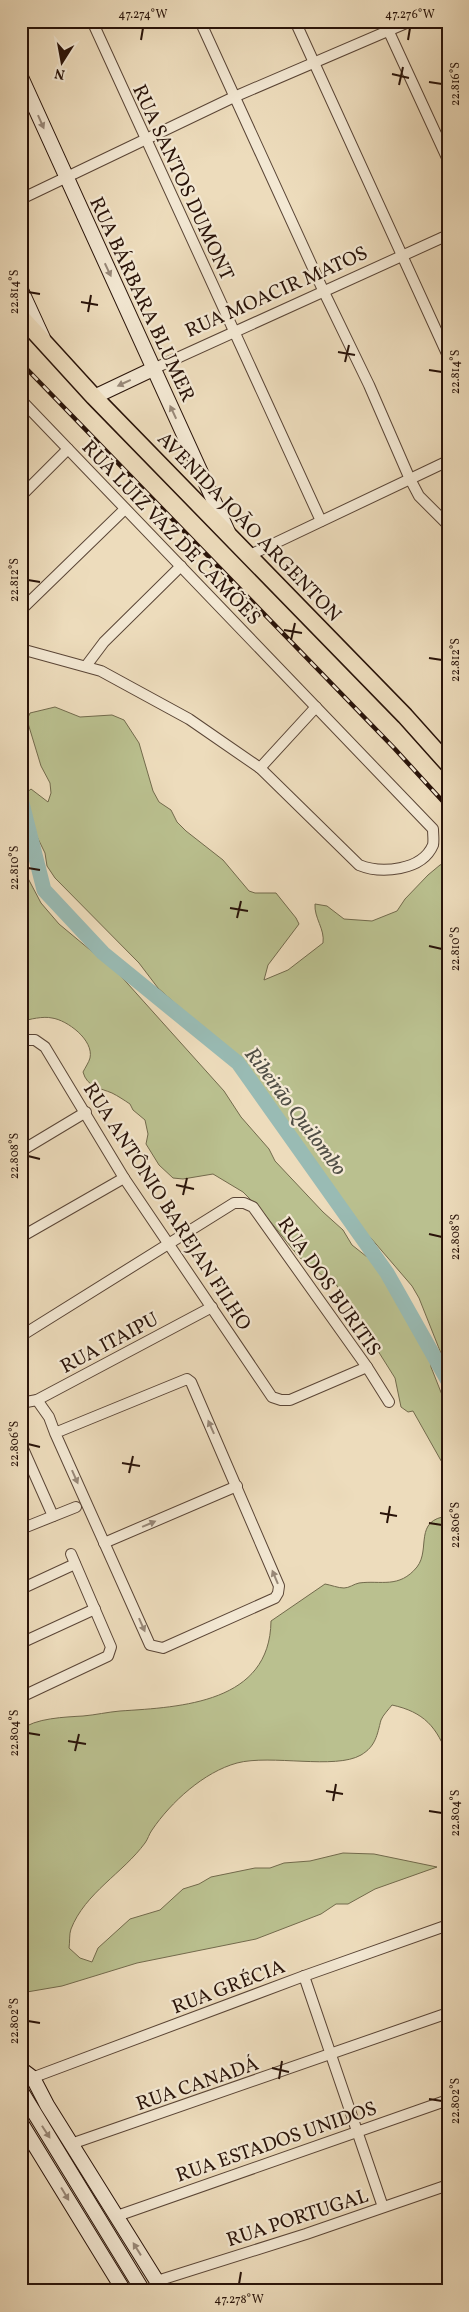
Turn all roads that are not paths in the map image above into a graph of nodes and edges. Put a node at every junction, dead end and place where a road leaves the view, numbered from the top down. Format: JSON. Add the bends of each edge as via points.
{"nodes":[{"id":1,"x":92,"y":21,"type":"edge"},
{"id":2,"x":200,"y":21,"type":"edge"},
{"id":3,"x":295,"y":21,"type":"edge"},
{"id":4,"x":384,"y":21,"type":"edge"},
{"id":5,"x":410,"y":21,"type":"edge"},
{"id":6,"x":389,"y":32,"type":"junction"},
{"id":7,"x":314,"y":64,"type":"junction"},
{"id":8,"x":21,"y":77,"type":"edge"},
{"id":9,"x":234,"y":98,"type":"junction"},
{"id":10,"x":147,"y":140,"type":"junction"},
{"id":11,"x":448,"y":160,"type":"edge"},
{"id":12,"x":65,"y":177,"type":"junction"},
{"id":13,"x":21,"y":199,"type":"edge"},
{"id":14,"x":448,"y":235,"type":"edge"},
{"id":15,"x":402,"y":256,"type":"junction"},
{"id":16,"x":21,"y":290,"type":"edge"},
{"id":17,"x":323,"y":290,"type":"junction"},
{"id":18,"x":21,"y":318,"type":"edge"},
{"id":19,"x":234,"y":332,"type":"junction"},
{"id":20,"x":46,"y":343,"type":"junction"},
{"id":21,"x":448,"y":356,"type":"edge"},
{"id":22,"x":153,"y":369,"type":"junction"},
{"id":23,"x":94,"y":397,"type":"junction"},
{"id":24,"x":21,"y":400,"type":"edge"},
{"id":25,"x":68,"y":450,"type":"junction"},
{"id":26,"x":448,"y":461,"type":"edge"},
{"id":27,"x":409,"y":478,"type":"junction"},
{"id":28,"x":21,"y":496,"type":"edge"},
{"id":29,"x":125,"y":508,"type":"junction"},
{"id":30,"x":321,"y":521,"type":"junction"},
{"id":31,"x":448,"y":525,"type":"edge"},
{"id":32,"x":230,"y":536,"type":"junction"},
{"id":33,"x":250,"y":555,"type":"junction"},
{"id":34,"x":181,"y":566,"type":"junction"},
{"id":35,"x":21,"y":610,"type":"edge"},
{"id":36,"x":21,"y":649,"type":"edge"},
{"id":37,"x":86,"y":666,"type":"junction"},
{"id":38,"x":316,"y":707,"type":"junction"},
{"id":39,"x":448,"y":764,"type":"edge"},
{"id":40,"x":260,"y":768,"type":"junction"},
{"id":41,"x":21,"y":1040,"type":"edge"},
{"id":42,"x":86,"y":1112,"type":"junction"},
{"id":43,"x":21,"y":1151,"type":"edge"},
{"id":44,"x":124,"y":1178,"type":"junction"},
{"id":45,"x":21,"y":1237,"type":"edge"},
{"id":46,"x":169,"y":1246,"type":"junction"},
{"id":47,"x":212,"y":1307,"type":"junction"},
{"id":48,"x":21,"y":1336,"type":"edge"},
{"id":49,"x":367,"y":1367,"type":"junction"},
{"id":50,"x":36,"y":1400,"type":"junction"},
{"id":51,"x":390,"y":1402,"type":"dead end"},
{"id":52,"x":21,"y":1403,"type":"edge"},
{"id":53,"x":56,"y":1433,"type":"junction"},
{"id":54,"x":21,"y":1444,"type":"edge"},
{"id":55,"x":237,"y":1486,"type":"junction"},
{"id":56,"x":76,"y":1507,"type":"dead end"},
{"id":57,"x":53,"y":1516,"type":"junction"},
{"id":58,"x":21,"y":1529,"type":"edge"},
{"id":59,"x":104,"y":1543,"type":"junction"},
{"id":60,"x":21,"y":1589,"type":"edge"},
{"id":61,"x":95,"y":1609,"type":"junction"},
{"id":62,"x":21,"y":1643,"type":"edge"},
{"id":63,"x":21,"y":1697,"type":"edge"},
{"id":64,"x":448,"y":1925,"type":"edge"},
{"id":65,"x":304,"y":1976,"type":"junction"},
{"id":66,"x":448,"y":2014,"type":"edge"},
{"id":67,"x":332,"y":2055,"type":"junction"},
{"id":68,"x":21,"y":2060,"type":"edge"},
{"id":69,"x":21,"y":2069,"type":"edge"},
{"id":70,"x":27,"y":2080,"type":"edge"},
{"id":71,"x":21,"y":2091,"type":"edge"},
{"id":72,"x":448,"y":2100,"type":"edge"},
{"id":73,"x":21,"y":2123,"type":"edge"},
{"id":74,"x":358,"y":2131,"type":"junction"},
{"id":75,"x":71,"y":2144,"type":"junction"},
{"id":76,"x":448,"y":2186,"type":"edge"},
{"id":77,"x":383,"y":2207,"type":"junction"},
{"id":78,"x":117,"y":2216,"type":"junction"},
{"id":79,"x":21,"y":2282,"type":"edge"},
{"id":80,"x":160,"y":2286,"type":"edge"},
{"id":81,"x":27,"y":2291,"type":"edge"},
{"id":82,"x":124,"y":2291,"type":"edge"},
{"id":83,"x":143,"y":2291,"type":"edge"}],
"edges":[{"from":1,"to":10,"type":"street","name":"RUA SANTOS DUMONT"},
{"from":2,"to":9,"type":"street"},
{"from":3,"to":7,"type":"street"},
{"from":4,"to":6,"type":"street"},
{"from":5,"to":6,"type":"street"},
{"from":6,"to":7,"type":"street"},
{"from":6,"to":11,"type":"street"},
{"from":7,"to":9,"type":"street"},
{"from":7,"to":15,"type":"street"},
{"from":8,"to":12,"type":"main road","name":"RUA BÁRBARA BLUMER","one_way":true},
{"from":9,"to":10,"type":"street"},
{"from":9,"to":17,"type":"street"},
{"from":10,"to":12,"type":"street"},
{"from":10,"to":19,"type":"street","name":"RUA SANTOS DUMONT"},
{"from":12,"to":13,"type":"street"},
{"from":12,"to":22,"type":"main road","name":"RUA BÁRBARA BLUMER","one_way":true},
{"from":14,"to":15,"type":"street","name":"RUA MOACIR MATOS"},
{"from":15,"to":17,"type":"street","name":"RUA MOACIR MATOS"},
{"from":15,"to":21,"type":"street"},
{"from":16,"to":20,"type":"main road"},
{"from":17,"to":19,"type":"street","name":"RUA MOACIR MATOS"},
{"from":17,"to":27,"type":"street"},
{"from":18,"to":20,"type":"main road","name":"AVENIDA JOÃO ARGENTON"},
{"from":19,"to":22,"type":"street","name":"RUA MOACIR MATOS"},
{"from":19,"to":30,"type":"street","name":"RUA SANTOS DUMONT"},
{"from":20,"to":23,"type":"main road","name":"AVENIDA JOÃO ARGENTON"},
{"from":22,"to":23,"type":"main road","name":"RUA MOACIR MATOS","one_way":true},
{"from":32,"to":22,"type":"main road","name":"RUA BÁRBARA BLUMER","one_way":true},
{"from":23,"to":32,"type":"main road","name":"AVENIDA JOÃO ARGENTON"},
{"from":24,"to":25,"type":"street","name":"RUA LUIZ VAZ DE CAMÕES"},
{"from":25,"to":28,"type":"street"},
{"from":25,"to":29,"type":"street","name":"RUA LUIZ VAZ DE CAMÕES"},
{"from":26,"to":27,"type":"street"},
{"from":27,"to":30,"type":"street"},
{"from":27,"to":31,"type":"street","via":[[419,496]]},
{"from":29,"to":34,"type":"street","name":"RUA LUIZ VAZ DE CAMÕES"},
{"from":29,"to":35,"type":"street"},
{"from":30,"to":33,"type":"street"},
{"from":32,"to":33,"type":"main road","name":"AVENIDA JOÃO ARGENTON"},
{"from":33,"to":39,"type":"main road","name":"AVENIDA JOÃO ARGENTON"},
{"from":34,"to":37,"type":"street","via":[[104,642]]},
{"from":34,"to":38,"type":"street","name":"RUA LUIZ VAZ DE CAMÕES"},
{"from":36,"to":37,"type":"street"},
{"from":37,"to":40,"type":"street","via":[[189,719]]},
{"from":38,"to":40,"type":"street"},
{"from":38,"to":40,"type":"street","name":"RUA LUIZ VAZ DE CAMÕES","via":[[434,829],[434,844],[425,857],[409,866],[379,870],[359,865]]},
{"from":41,"to":42,"type":"street","name":"RUA ANTÔNIO BAREJAN FILHO","via":[[35,1040],[46,1047]]},
{"from":42,"to":43,"type":"street"},
{"from":42,"to":44,"type":"street","name":"RUA ANTÔNIO BAREJAN FILHO"},
{"from":44,"to":45,"type":"street"},
{"from":44,"to":46,"type":"street","name":"RUA ANTÔNIO BAREJAN FILHO"},
{"from":46,"to":47,"type":"street","name":"RUA ANTÔNIO BAREJAN FILHO"},
{"from":46,"to":48,"type":"street"},
{"from":46,"to":49,"type":"street","name":"RUA DOS BURITIS","via":[[234,1203],[253,1207]]},
{"from":47,"to":49,"type":"street","name":"RUA ANTÔNIO BAREJAN FILHO","via":[[272,1396],[280,1400],[290,1400]]},
{"from":47,"to":50,"type":"street","name":"RUA ITAIPU"},
{"from":49,"to":51,"type":"street","name":"RUA DOS BURITIS"},
{"from":50,"to":52,"type":"street","name":"RUA ITAIPU"},
{"from":50,"to":53,"type":"street"},
{"from":55,"to":53,"type":"street","one_way":true,"via":[[187,1379]]},
{"from":53,"to":59,"type":"street","one_way":true},
{"from":54,"to":57,"type":"street"},
{"from":59,"to":55,"type":"street","one_way":true},
{"from":59,"to":55,"type":"street","one_way":true,"via":[[150,1645],[163,1648],[274,1598],[278,1593],[279,1586]]},
{"from":56,"to":57,"type":"street"},
{"from":57,"to":58,"type":"street"},
{"from":60,"to":61,"type":"street","via":[[73,1559]]},
{"from":61,"to":62,"type":"street"},
{"from":61,"to":63,"type":"street","via":[[111,1647],[108,1656]]},
{"from":64,"to":65,"type":"street","name":"RUA GRÉCIA"},
{"from":65,"to":67,"type":"street"},
{"from":65,"to":70,"type":"street","name":"RUA GRÉCIA"},
{"from":66,"to":67,"type":"street","name":"RUA CANADÁ"},
{"from":67,"to":74,"type":"street"},
{"from":67,"to":75,"type":"street","name":"RUA CANADÁ"},
{"from":68,"to":70,"type":"street"},
{"from":69,"to":70,"type":"main road"},
{"from":70,"to":75,"type":"main road"},
{"from":71,"to":83,"type":"main road","one_way":true},
{"from":72,"to":74,"type":"street","name":"RUA ESTADOS UNIDOS"},
{"from":73,"to":82,"type":"main road","one_way":true},
{"from":74,"to":77,"type":"street"},
{"from":74,"to":78,"type":"street","name":"RUA ESTADOS UNIDOS"},
{"from":75,"to":78,"type":"main road"},
{"from":76,"to":77,"type":"street","name":"RUA PORTUGAL"},
{"from":77,"to":80,"type":"street","name":"RUA PORTUGAL"},
{"from":80,"to":78,"type":"main road","one_way":true},
{"from":79,"to":81,"type":"street"}]}
